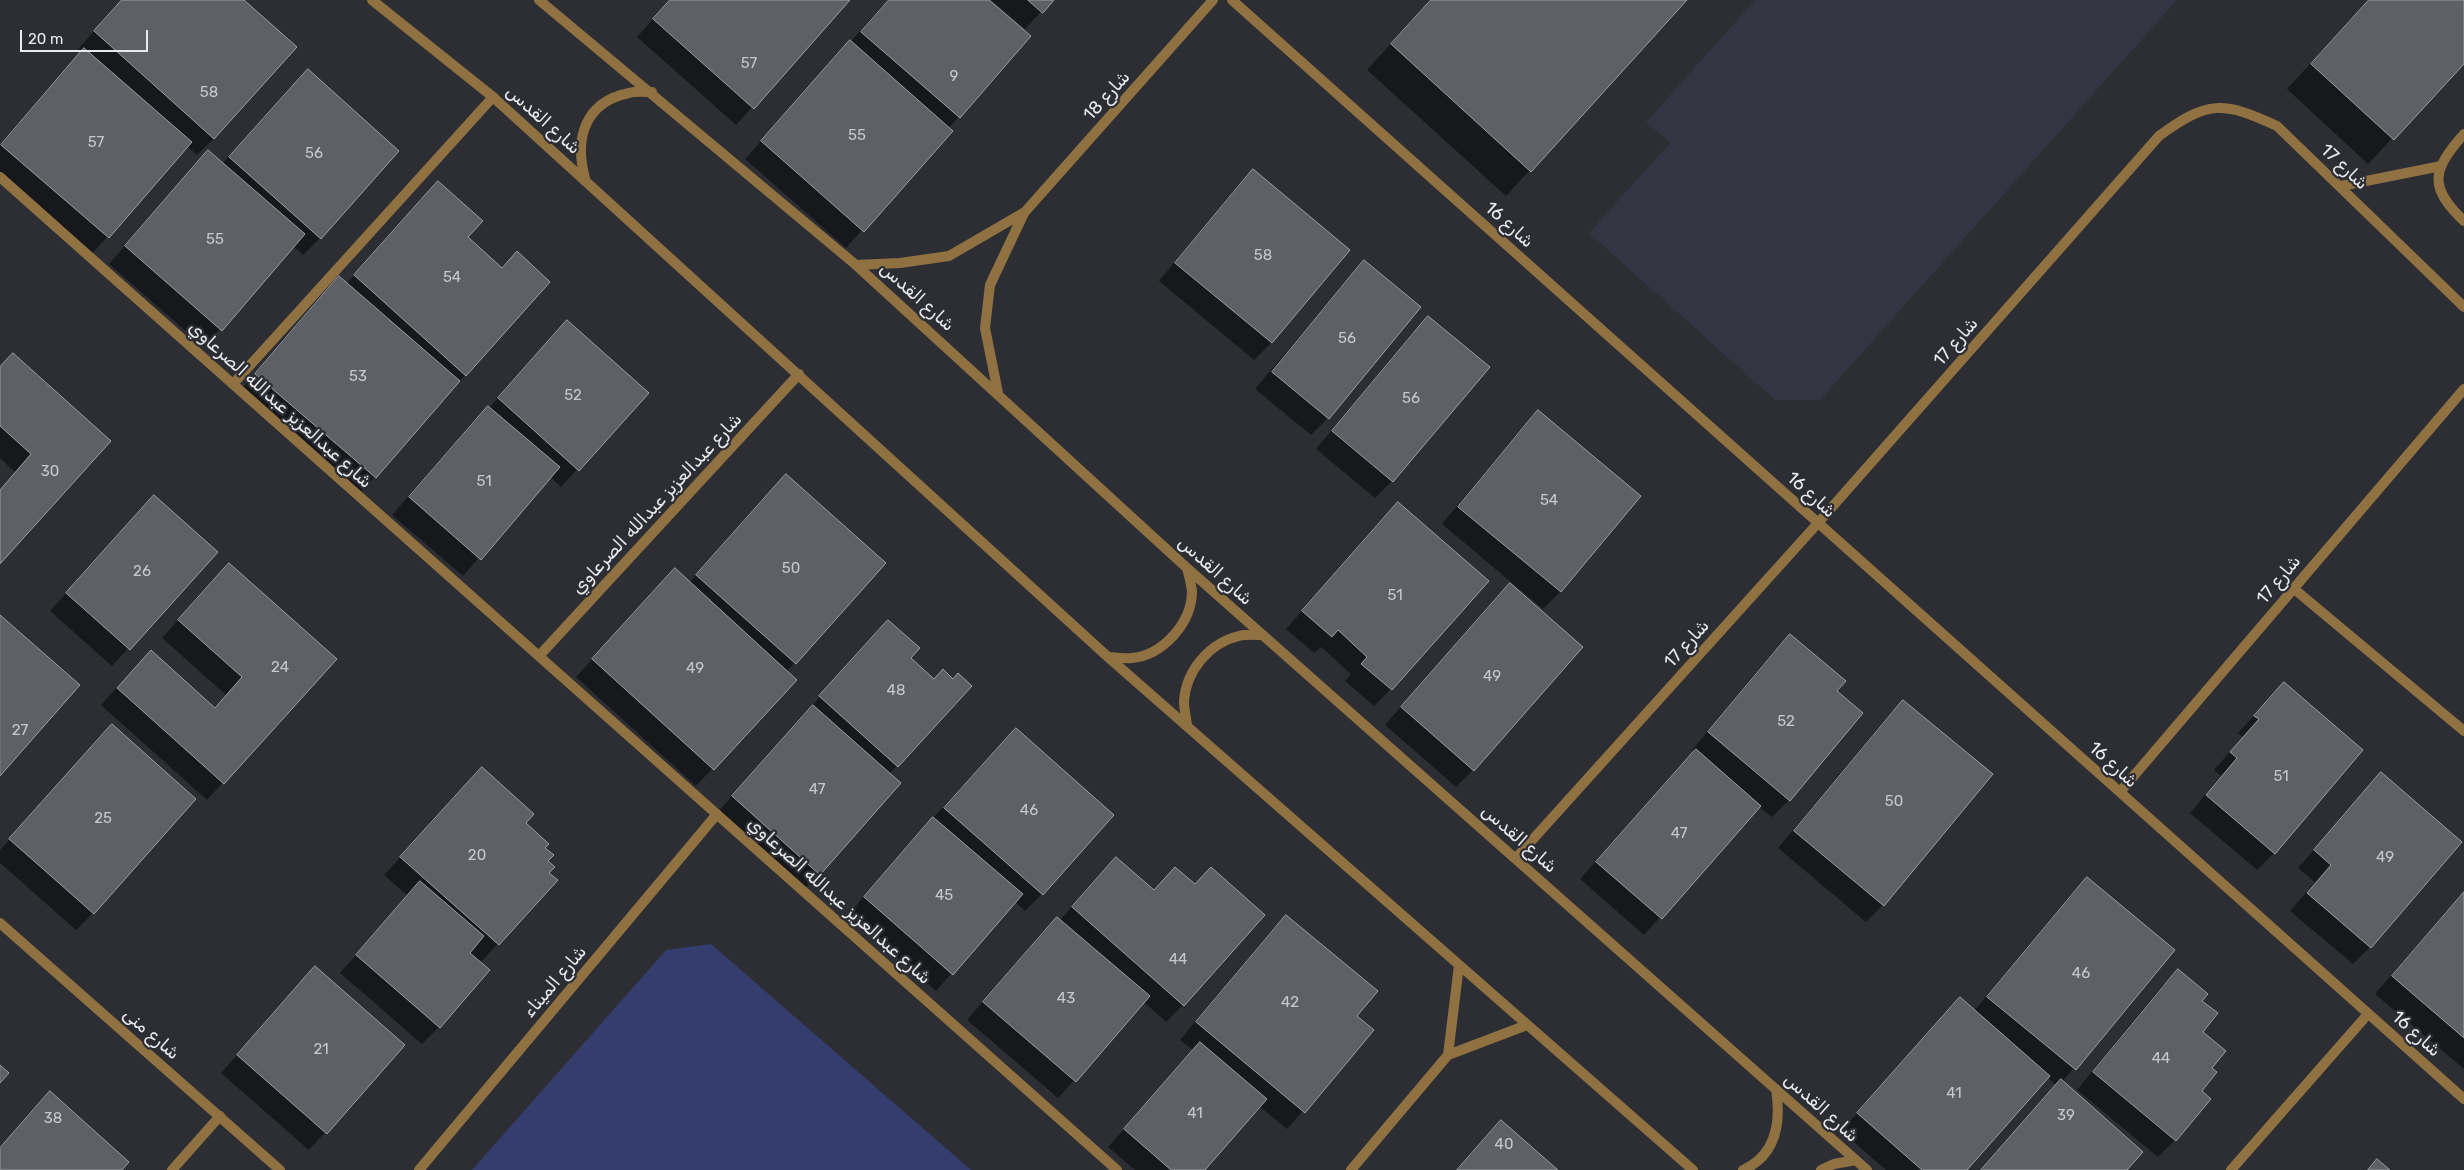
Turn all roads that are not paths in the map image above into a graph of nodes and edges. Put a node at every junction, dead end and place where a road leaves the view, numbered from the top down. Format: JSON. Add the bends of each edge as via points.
{"nodes":[{"id":1,"x":372,"y":0,"type":"edge"},
{"id":2,"x":539,"y":0,"type":"edge"},
{"id":3,"x":1214,"y":0,"type":"edge"},
{"id":4,"x":1232,"y":0,"type":"edge"},
{"id":5,"x":652,"y":92,"type":"junction"},
{"id":6,"x":493,"y":97,"type":"junction"},
{"id":7,"x":2464,"y":134,"type":"edge"},
{"id":8,"x":2441,"y":166,"type":"junction"},
{"id":9,"x":0,"y":177,"type":"edge"},
{"id":10,"x":585,"y":179,"type":"junction"},
{"id":11,"x":2341,"y":186,"type":"junction"},
{"id":12,"x":1024,"y":213,"type":"junction"},
{"id":13,"x":2464,"y":221,"type":"edge"},
{"id":14,"x":856,"y":265,"type":"junction"},
{"id":15,"x":2464,"y":307,"type":"edge"},
{"id":16,"x":799,"y":374,"type":"junction"},
{"id":17,"x":233,"y":384,"type":"junction"},
{"id":18,"x":2464,"y":389,"type":"edge"},
{"id":19,"x":998,"y":393,"type":"junction"},
{"id":20,"x":1818,"y":523,"type":"junction"},
{"id":21,"x":1187,"y":568,"type":"junction"},
{"id":22,"x":2294,"y":588,"type":"junction"},
{"id":23,"x":1262,"y":635,"type":"junction"},
{"id":24,"x":539,"y":656,"type":"junction"},
{"id":25,"x":1108,"y":656,"type":"junction"},
{"id":26,"x":1187,"y":725,"type":"junction"},
{"id":27,"x":2464,"y":731,"type":"edge"},
{"id":28,"x":2120,"y":792,"type":"junction"},
{"id":29,"x":717,"y":814,"type":"junction"},
{"id":30,"x":1516,"y":858,"type":"junction"},
{"id":31,"x":0,"y":923,"type":"edge"},
{"id":32,"x":1459,"y":966,"type":"junction"},
{"id":33,"x":2368,"y":1014,"type":"junction"},
{"id":34,"x":1527,"y":1025,"type":"junction"},
{"id":35,"x":1448,"y":1055,"type":"junction"},
{"id":36,"x":1776,"y":1089,"type":"junction"},
{"id":37,"x":2464,"y":1099,"type":"edge"},
{"id":38,"x":220,"y":1116,"type":"junction"},
{"id":39,"x":1856,"y":1160,"type":"junction"},
{"id":40,"x":172,"y":1170,"type":"edge"},
{"id":41,"x":280,"y":1170,"type":"edge"},
{"id":42,"x":419,"y":1170,"type":"edge"},
{"id":43,"x":1117,"y":1170,"type":"edge"},
{"id":44,"x":1351,"y":1170,"type":"edge"},
{"id":45,"x":1693,"y":1170,"type":"edge"},
{"id":46,"x":1743,"y":1170,"type":"edge"},
{"id":47,"x":1821,"y":1170,"type":"edge"},
{"id":48,"x":1867,"y":1170,"type":"edge"},
{"id":49,"x":2232,"y":1170,"type":"edge"}],
"edges":[{"from":1,"to":6,"type":"street","name":"شارع القدس"},
{"from":2,"to":5,"type":"street","name":"شارع القدس"},
{"from":3,"to":12,"type":"street","name":"شارع 18"},
{"from":4,"to":20,"type":"street","name":"شارع 16"},
{"from":5,"to":10,"type":"street","via":[[630,92],[616,97],[592,114],[582,134],[579,157]]},
{"from":5,"to":14,"type":"street","name":"شارع القدس"},
{"from":6,"to":10,"type":"street","name":"شارع القدس"},
{"from":6,"to":17,"type":"street"},
{"from":7,"to":8,"type":"street"},
{"from":8,"to":11,"type":"street"},
{"from":8,"to":13,"type":"street","via":[[2439,192]]},
{"from":9,"to":17,"type":"street","name":"شارع عبدالعزيز عبدالله الصرعاوي"},
{"from":10,"to":16,"type":"street","name":"شارع القدس"},
{"from":11,"to":15,"type":"street","name":"شارع 17"},
{"from":11,"to":20,"type":"street","name":"شارع 17","via":[[2277,126],[2250,114],[2217,106],[2185,116],[2159,136]]},
{"from":12,"to":14,"type":"street","name":"شارع 18","via":[[949,256]]},
{"from":12,"to":19,"type":"street","name":"شارع 18","via":[[990,285],[985,328]]},
{"from":14,"to":19,"type":"street","name":"شارع القدس"},
{"from":16,"to":24,"type":"street","name":"شارع عبدالعزيز عبدالله الصرعاوي"},
{"from":16,"to":25,"type":"street","name":"شارع القدس"},
{"from":17,"to":24,"type":"street","name":"شارع عبدالعزيز عبدالله الصرعاوي"},
{"from":18,"to":22,"type":"street","name":"شارع 17"},
{"from":19,"to":21,"type":"street","name":"شارع القدس"},
{"from":20,"to":28,"type":"street","name":"شارع 16"},
{"from":20,"to":30,"type":"street","name":"شارع 17"},
{"from":21,"to":23,"type":"street","name":"شارع القدس"},
{"from":21,"to":25,"type":"street","via":[[1192,592],[1187,615],[1174,636],[1155,651],[1140,656]]},
{"from":22,"to":27,"type":"street"},
{"from":22,"to":28,"type":"street","name":"شارع 17"},
{"from":23,"to":26,"type":"street","via":[[1239,636],[1217,645],[1200,660],[1188,680],[1184,702]]},
{"from":23,"to":30,"type":"street","name":"شارع القدس"},
{"from":24,"to":29,"type":"street","name":"شارع عبدالعزيز عبدالله الصرعاوي"},
{"from":25,"to":26,"type":"street","name":"شارع القدس"},
{"from":26,"to":32,"type":"street","name":"شارع القدس"},
{"from":28,"to":33,"type":"street","name":"شارع 16"},
{"from":29,"to":42,"type":"street","name":"شارع الميناء"},
{"from":29,"to":43,"type":"street","name":"شارع عبدالعزيز عبدالله الصرعاوي"},
{"from":30,"to":36,"type":"street","name":"شارع القدس"},
{"from":31,"to":38,"type":"street","name":"شارع منى"},
{"from":32,"to":34,"type":"street","name":"شارع القدس"},
{"from":32,"to":35,"type":"street"},
{"from":33,"to":37,"type":"street","name":"شارع 16"},
{"from":33,"to":49,"type":"street","name":"شارع 16"},
{"from":34,"to":35,"type":"street"},
{"from":34,"to":45,"type":"street","name":"شارع القدس"},
{"from":35,"to":44,"type":"street"},
{"from":36,"to":39,"type":"street","name":"شارع القدس"},
{"from":36,"to":46,"type":"street","via":[[1779,1112],[1775,1135],[1764,1155]]},
{"from":38,"to":40,"type":"street"},
{"from":38,"to":41,"type":"street","name":"شارع منى"},
{"from":39,"to":47,"type":"street"},
{"from":39,"to":48,"type":"street","name":"شارع القدس"}]}
